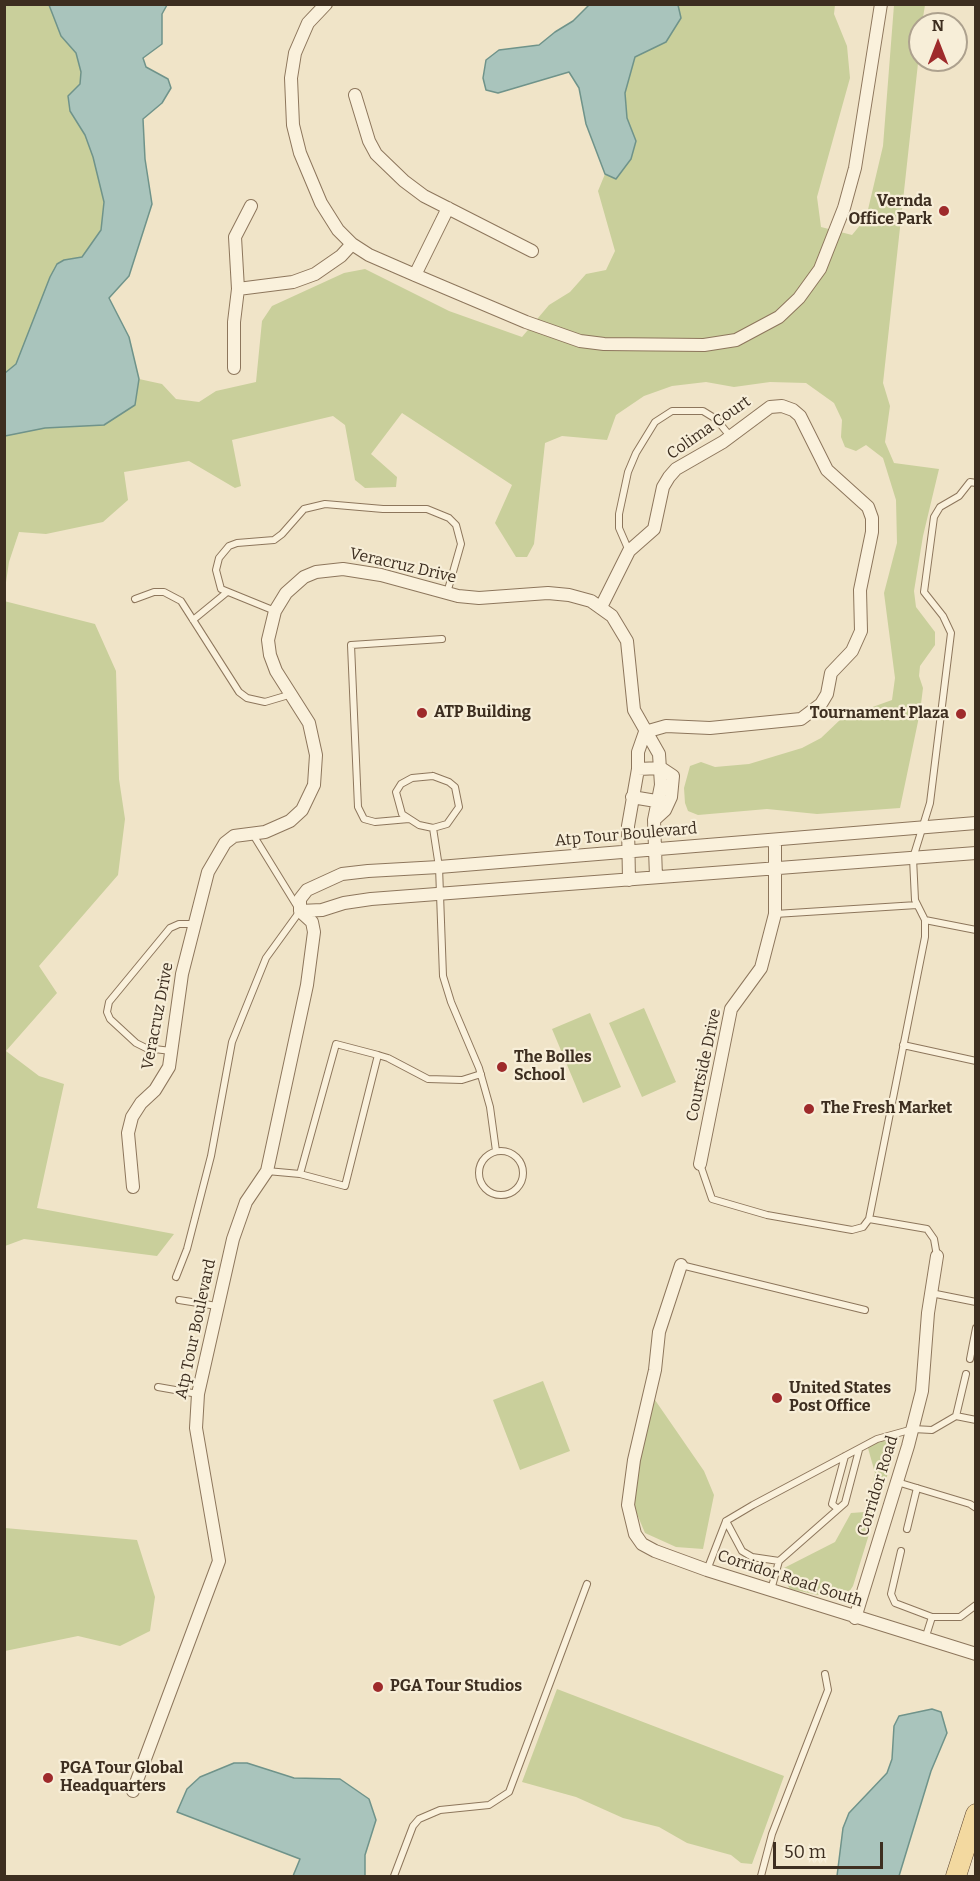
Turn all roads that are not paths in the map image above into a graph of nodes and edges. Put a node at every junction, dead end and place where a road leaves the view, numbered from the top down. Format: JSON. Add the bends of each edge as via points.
{"nodes":[{"id":1,"x":326,"y":4,"type":"edge"},
{"id":2,"x":881,"y":4,"type":"edge"},
{"id":3,"x":356,"y":95,"type":"dead end"},
{"id":4,"x":251,"y":206,"type":"dead end"},
{"id":5,"x":448,"y":208,"type":"junction"},
{"id":6,"x":352,"y":244,"type":"junction"},
{"id":7,"x":532,"y":251,"type":"dead end"},
{"id":8,"x":415,"y":275,"type":"junction"},
{"id":9,"x":238,"y":289,"type":"junction"},
{"id":10,"x":234,"y":368,"type":"dead end"},
{"id":11,"x":730,"y":436,"type":"junction"},
{"id":12,"x":975,"y":483,"type":"edge"},
{"id":13,"x":629,"y":551,"type":"junction"},
{"id":14,"x":226,"y":593,"type":"junction"},
{"id":15,"x":447,"y":593,"type":"junction"},
{"id":16,"x":135,"y":599,"type":"dead end"},
{"id":17,"x":601,"y":607,"type":"junction"},
{"id":18,"x":275,"y":610,"type":"junction"},
{"id":19,"x":193,"y":620,"type":"junction"},
{"id":20,"x":442,"y":639,"type":"dead end"},
{"id":21,"x":292,"y":694,"type":"junction"},
{"id":22,"x":645,"y":732,"type":"junction"},
{"id":23,"x":661,"y":768,"type":"junction"},
{"id":24,"x":638,"y":769,"type":"junction"},
{"id":25,"x":632,"y":797,"type":"junction"},
{"id":26,"x":657,"y":801,"type":"junction"},
{"id":27,"x":409,"y":819,"type":"junction"},
{"id":28,"x":654,"y":820,"type":"junction"},
{"id":29,"x":975,"y":823,"type":"edge"},
{"id":30,"x":432,"y":828,"type":"junction"},
{"id":31,"x":921,"y":828,"type":"junction"},
{"id":32,"x":251,"y":832,"type":"junction"},
{"id":33,"x":775,"y":840,"type":"junction"},
{"id":34,"x":654,"y":849,"type":"junction"},
{"id":35,"x":627,"y":851,"type":"junction"},
{"id":36,"x":975,"y":853,"type":"edge"},
{"id":37,"x":913,"y":858,"type":"junction"},
{"id":38,"x":439,"y":867,"type":"junction"},
{"id":39,"x":775,"y":868,"type":"junction"},
{"id":40,"x":657,"y":877,"type":"junction"},
{"id":41,"x":629,"y":880,"type":"junction"},
{"id":42,"x":439,"y":894,"type":"junction"},
{"id":43,"x":917,"y":906,"type":"junction"},
{"id":44,"x":300,"y":911,"type":"junction"},
{"id":45,"x":775,"y":914,"type":"junction"},
{"id":46,"x":925,"y":920,"type":"junction"},
{"id":47,"x":194,"y":924,"type":"junction"},
{"id":48,"x":975,"y":930,"type":"edge"},
{"id":49,"x":903,"y":1045,"type":"junction"},
{"id":50,"x":171,"y":1051,"type":"junction"},
{"id":51,"x":378,"y":1055,"type":"junction"},
{"id":52,"x":975,"y":1061,"type":"edge"},
{"id":53,"x":481,"y":1074,"type":"junction"},
{"id":54,"x":496,"y":1151,"type":"junction"},
{"id":55,"x":700,"y":1164,"type":"joint"},
{"id":56,"x":267,"y":1171,"type":"junction"},
{"id":57,"x":300,"y":1174,"type":"junction"},
{"id":58,"x":133,"y":1187,"type":"dead end"},
{"id":59,"x":869,"y":1219,"type":"junction"},
{"id":60,"x":937,"y":1256,"type":"joint"},
{"id":61,"x":681,"y":1265,"type":"joint"},
{"id":62,"x":177,"y":1277,"type":"dead end"},
{"id":63,"x":931,"y":1293,"type":"junction"},
{"id":64,"x":179,"y":1300,"type":"dead end"},
{"id":65,"x":975,"y":1302,"type":"edge"},
{"id":66,"x":217,"y":1306,"type":"junction"},
{"id":67,"x":865,"y":1310,"type":"dead end"},
{"id":68,"x":975,"y":1328,"type":"edge"},
{"id":69,"x":970,"y":1359,"type":"dead end"},
{"id":70,"x":966,"y":1374,"type":"dead end"},
{"id":71,"x":158,"y":1387,"type":"dead end"},
{"id":72,"x":198,"y":1394,"type":"junction"},
{"id":73,"x":956,"y":1416,"type":"junction"},
{"id":74,"x":975,"y":1420,"type":"edge"},
{"id":75,"x":912,"y":1430,"type":"junction"},
{"id":76,"x":860,"y":1450,"type":"junction"},
{"id":77,"x":845,"y":1456,"type":"junction"},
{"id":78,"x":897,"y":1482,"type":"junction"},
{"id":79,"x":917,"y":1488,"type":"junction"},
{"id":80,"x":975,"y":1508,"type":"edge"},
{"id":81,"x":838,"y":1509,"type":"junction"},
{"id":82,"x":726,"y":1521,"type":"junction"},
{"id":83,"x":907,"y":1529,"type":"dead end"},
{"id":84,"x":901,"y":1551,"type":"dead end"},
{"id":85,"x":779,"y":1561,"type":"junction"},
{"id":86,"x":707,"y":1570,"type":"junction"},
{"id":87,"x":587,"y":1584,"type":"dead end"},
{"id":88,"x":771,"y":1590,"type":"junction"},
{"id":89,"x":975,"y":1605,"type":"edge"},
{"id":90,"x":932,"y":1617,"type":"junction"},
{"id":91,"x":855,"y":1618,"type":"junction"},
{"id":92,"x":925,"y":1639,"type":"junction"},
{"id":93,"x":975,"y":1654,"type":"edge"},
{"id":94,"x":825,"y":1674,"type":"dead end"},
{"id":95,"x":133,"y":1791,"type":"dead end"},
{"id":96,"x":975,"y":1814,"type":"edge"},
{"id":97,"x":394,"y":1876,"type":"edge"},
{"id":98,"x":761,"y":1876,"type":"edge"},
{"id":99,"x":956,"y":1876,"type":"edge"}],
"edges":[{"from":1,"to":6,"type":"street","via":[[308,23],[295,52],[291,87],[293,125],[321,203]]},
{"from":2,"to":8,"type":"street","via":[[855,168],[830,248],[799,298],[751,335],[704,345],[580,341]]},
{"from":3,"to":5,"type":"street","via":[[376,154],[404,181]]},
{"from":4,"to":9,"type":"street","via":[[235,237]]},
{"from":5,"to":7,"type":"street"},
{"from":5,"to":8,"type":"street"},
{"from":6,"to":8,"type":"street"},
{"from":6,"to":9,"type":"street","via":[[315,274],[293,282]]},
{"from":9,"to":10,"type":"street"},
{"from":11,"to":13,"type":"street","name":"Colima Court","via":[[676,469],[663,487],[654,529]]},
{"from":11,"to":13,"type":"lane","via":[[703,411],[672,411],[655,422],[632,463],[619,514],[619,528]]},
{"from":11,"to":22,"type":"street","name":"Colima Court","via":[[770,407],[793,410],[800,416],[826,470],[868,507],[872,532],[860,590],[861,631],[852,651],[831,673],[821,704],[801,719],[710,728],[666,726]]},
{"from":12,"to":31,"type":"lane","via":[[970,482],[933,517],[924,592],[951,633],[930,803]]},
{"from":13,"to":17,"type":"street","name":"Colima Court"},
{"from":14,"to":15,"type":"lane","via":[[217,581],[216,570],[223,551],[237,543],[273,540],[304,509],[325,504],[427,509],[449,518],[456,525],[460,544]]},
{"from":14,"to":18,"type":"lane"},
{"from":14,"to":19,"type":"lane"},
{"from":15,"to":17,"type":"street","name":"Veracruz Drive","via":[[479,598],[548,593],[569,595]]},
{"from":15,"to":18,"type":"street","name":"Veracruz Drive","via":[[381,575],[329,569],[294,584]]},
{"from":16,"to":19,"type":"lane","via":[[154,592],[172,594]]},
{"from":17,"to":22,"type":"street","name":"Veracruz Drive","via":[[612,616],[627,641],[634,710]]},
{"from":18,"to":21,"type":"street","name":"Veracruz Drive","via":[[268,633],[270,655]]},
{"from":19,"to":21,"type":"lane","via":[[239,692],[247,698],[266,702]]},
{"from":20,"to":27,"type":"lane","via":[[351,645],[358,807],[364,819],[375,822]]},
{"from":21,"to":32,"type":"street","name":"Veracruz Drive","via":[[309,723],[313,739],[314,785],[308,801],[290,821],[277,828]]},
{"from":22,"to":23,"type":"street","name":"Veracruz Drive","via":[[659,754]]},
{"from":22,"to":24,"type":"street","via":[[638,752]]},
{"from":23,"to":24,"type":"street"},
{"from":23,"to":26,"type":"street","name":"Veracruz Drive"},
{"from":23,"to":28,"type":"street","via":[[673,776],[673,786],[664,810]]},
{"from":24,"to":25,"type":"street"},
{"from":25,"to":26,"type":"street"},
{"from":25,"to":35,"type":"street"},
{"from":26,"to":28,"type":"street","name":"Veracruz Drive"},
{"from":27,"to":30,"type":"lane"},
{"from":27,"to":30,"type":"lane","via":[[397,805],[396,792],[401,784],[433,776],[449,782],[458,791],[457,813],[447,824]]},
{"from":28,"to":34,"type":"street","name":"Veracruz Drive"},
{"from":29,"to":31,"type":"street","name":"Atp Tour Boulevard"},
{"from":30,"to":38,"type":"lane"},
{"from":31,"to":33,"type":"street","name":"Atp Tour Boulevard"},
{"from":31,"to":37,"type":"lane"},
{"from":32,"to":44,"type":"lane"},
{"from":32,"to":47,"type":"street","name":"Veracruz Drive","via":[[234,836],[218,853],[204,884]]},
{"from":33,"to":34,"type":"street","name":"Atp Tour Boulevard"},
{"from":33,"to":39,"type":"street","name":"Courtside Drive"},
{"from":34,"to":35,"type":"street","name":"Atp Tour Boulevard"},
{"from":34,"to":40,"type":"street","name":"Veracruz Drive"},
{"from":35,"to":38,"type":"street","name":"Atp Tour Boulevard"},
{"from":35,"to":41,"type":"street"},
{"from":36,"to":37,"type":"street"},
{"from":37,"to":39,"type":"street"},
{"from":37,"to":43,"type":"lane"},
{"from":38,"to":42,"type":"lane"},
{"from":38,"to":44,"type":"street","name":"Atp Tour Boulevard","via":[[342,874],[307,890],[300,899]]},
{"from":39,"to":40,"type":"street"},
{"from":39,"to":45,"type":"street","name":"Courtside Drive"},
{"from":40,"to":41,"type":"street"},
{"from":41,"to":42,"type":"street"},
{"from":42,"to":44,"type":"street","via":[[370,899]]},
{"from":42,"to":53,"type":"lane","via":[[443,976]]},
{"from":43,"to":45,"type":"lane"},
{"from":43,"to":46,"type":"lane"},
{"from":44,"to":56,"type":"street","name":"Atp Tour Boulevard","via":[[312,922],[313,943]]},
{"from":44,"to":62,"type":"lane","via":[[266,958],[232,1042],[211,1156]]},
{"from":45,"to":55,"type":"street","name":"Courtside Drive","via":[[761,968],[731,1009]]},
{"from":46,"to":48,"type":"lane"},
{"from":46,"to":49,"type":"lane","via":[[926,937]]},
{"from":47,"to":50,"type":"street","name":"Veracruz Drive"},
{"from":47,"to":50,"type":"lane","via":[[170,928],[109,1002],[107,1012],[136,1043]]},
{"from":49,"to":52,"type":"lane"},
{"from":49,"to":59,"type":"lane"},
{"from":50,"to":58,"type":"street","name":"Veracruz Drive","via":[[164,1079],[132,1117],[128,1133]]},
{"from":51,"to":53,"type":"lane","via":[[428,1079],[462,1080]]},
{"from":51,"to":57,"type":"lane","via":[[336,1044]]},
{"from":51,"to":57,"type":"lane","via":[[345,1186]]},
{"from":53,"to":54,"type":"lane"},
{"from":54,"to":54,"type":"lane","via":[[511,1153],[524,1170],[521,1184],[509,1194],[489,1191],[480,1179],[480,1165]]},
{"from":55,"to":59,"type":"lane","via":[[712,1199],[767,1215],[852,1230],[863,1227]]},
{"from":56,"to":57,"type":"lane"},
{"from":56,"to":66,"type":"street","name":"Atp Tour Boulevard","via":[[246,1202]]},
{"from":59,"to":60,"type":"lane","via":[[927,1229],[934,1239]]},
{"from":60,"to":63,"type":"street","name":"Corridor Road"},
{"from":61,"to":67,"type":"lane"},
{"from":61,"to":86,"type":"street","name":"Corridor Road South","via":[[659,1332],[629,1500],[635,1534],[642,1544]]},
{"from":63,"to":65,"type":"lane"},
{"from":63,"to":75,"type":"street","name":"Corridor Road","via":[[922,1391]]},
{"from":64,"to":66,"type":"lane"},
{"from":66,"to":72,"type":"street","name":"Atp Tour Boulevard"},
{"from":68,"to":69,"type":"lane"},
{"from":70,"to":73,"type":"lane"},
{"from":71,"to":72,"type":"lane"},
{"from":72,"to":95,"type":"street","name":"Atp Tour Boulevard","via":[[196,1428],[219,1561]]},
{"from":73,"to":74,"type":"lane"},
{"from":73,"to":75,"type":"lane","via":[[932,1430]]},
{"from":75,"to":76,"type":"lane","via":[[878,1439]]},
{"from":75,"to":78,"type":"street","name":"Corridor Road"},
{"from":76,"to":77,"type":"lane"},
{"from":76,"to":81,"type":"lane","via":[[845,1503]]},
{"from":77,"to":81,"type":"lane","via":[[832,1504]]},
{"from":77,"to":82,"type":"lane"},
{"from":78,"to":79,"type":"lane"},
{"from":78,"to":91,"type":"street","name":"Corridor Road"},
{"from":79,"to":80,"type":"lane","via":[[970,1503]]},
{"from":79,"to":83,"type":"lane"},
{"from":81,"to":85,"type":"lane"},
{"from":82,"to":85,"type":"lane","via":[[742,1551],[752,1557]]},
{"from":82,"to":86,"type":"lane"},
{"from":84,"to":90,"type":"lane","via":[[891,1594],[895,1603]]},
{"from":85,"to":88,"type":"lane"},
{"from":86,"to":88,"type":"street","name":"Corridor Road South"},
{"from":87,"to":97,"type":"lane","via":[[508,1792],[489,1805],[440,1810],[418,1819]]},
{"from":88,"to":91,"type":"street","name":"Corridor Road South"},
{"from":89,"to":90,"type":"lane","via":[[960,1617]]},
{"from":90,"to":92,"type":"lane"},
{"from":91,"to":92,"type":"street","name":"Corridor Road South"},
{"from":92,"to":93,"type":"street","name":"Corridor Road South"},
{"from":94,"to":98,"type":"lane","via":[[828,1690],[772,1834]]},
{"from":96,"to":99,"type":"main road"}]}
